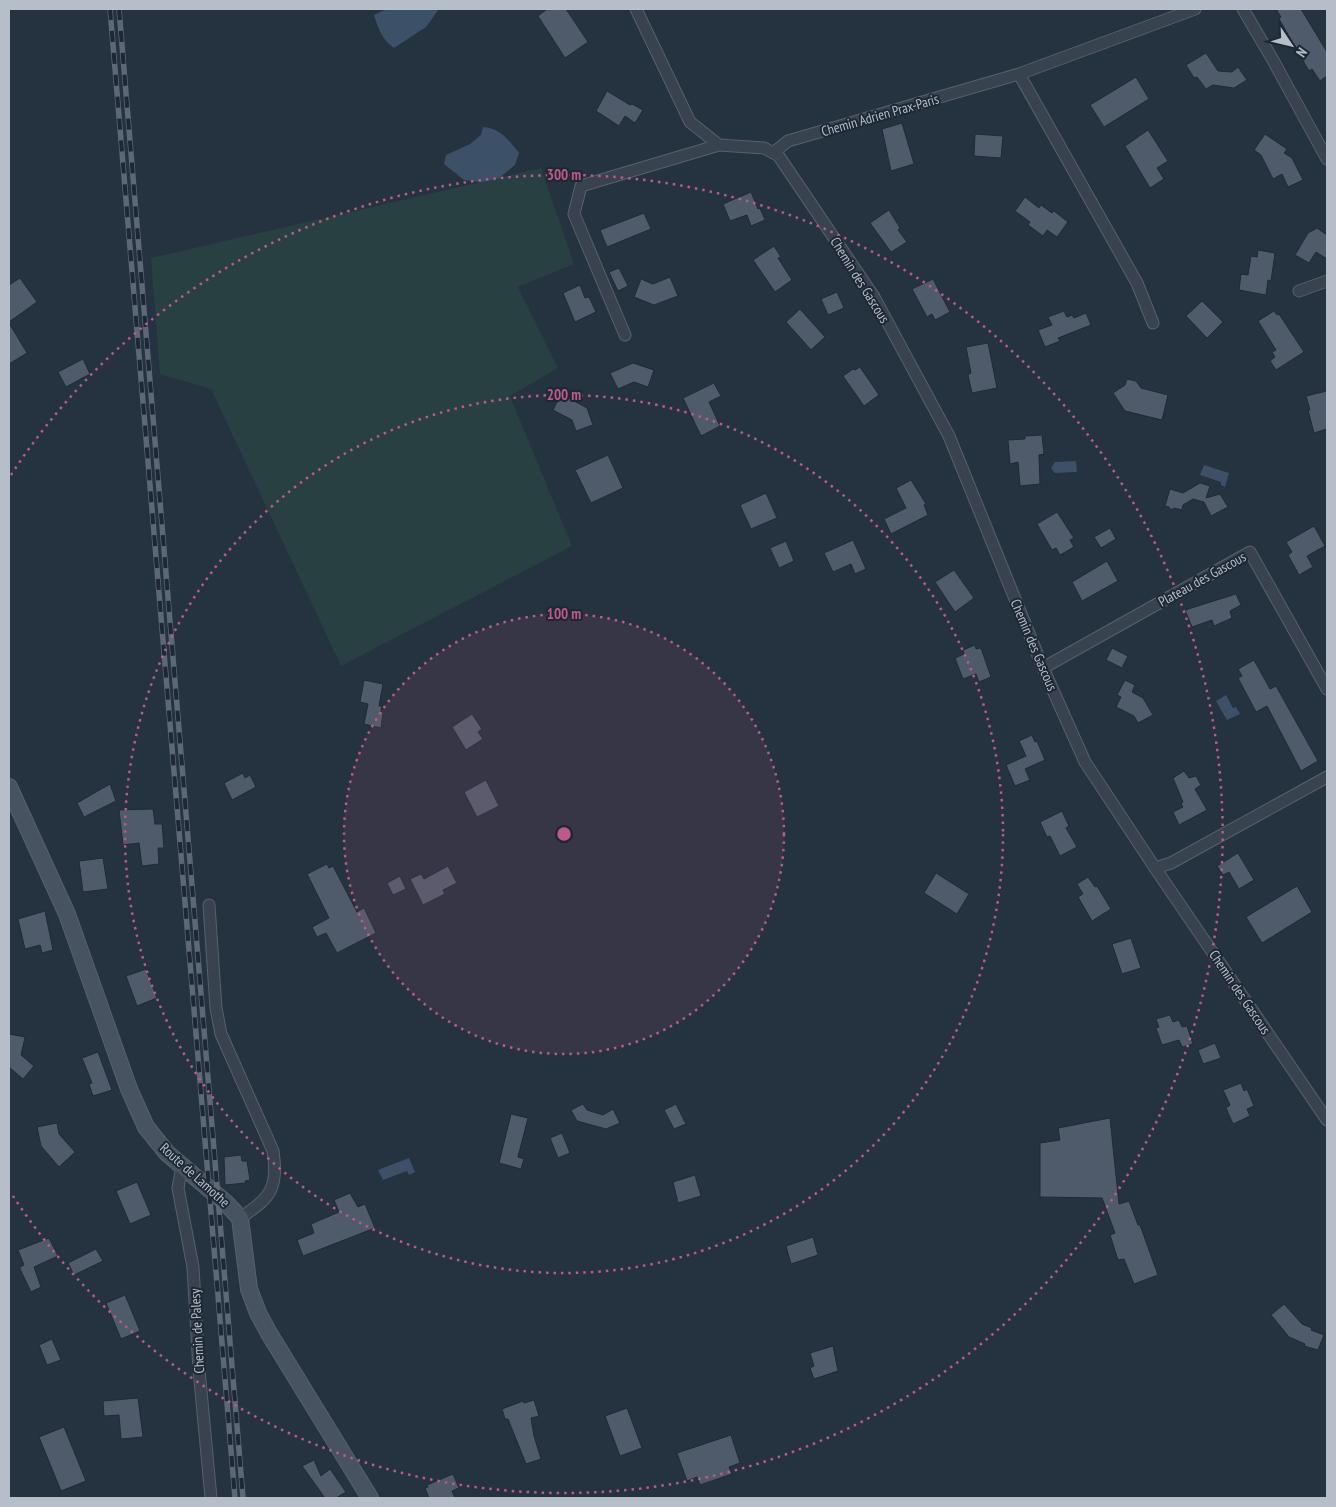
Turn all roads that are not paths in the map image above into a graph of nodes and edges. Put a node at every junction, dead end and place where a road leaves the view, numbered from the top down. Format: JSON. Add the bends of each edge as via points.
{"nodes":[{"id":1,"x":636,"y":9,"type":"edge"},
{"id":2,"x":1195,"y":9,"type":"edge"},
{"id":3,"x":1243,"y":9,"type":"edge"},
{"id":4,"x":1019,"y":74,"type":"junction"},
{"id":5,"x":719,"y":145,"type":"junction"},
{"id":6,"x":773,"y":153,"type":"junction"},
{"id":7,"x":1327,"y":159,"type":"edge"},
{"id":8,"x":1327,"y":282,"type":"edge"},
{"id":9,"x":1299,"y":291,"type":"dead end"},
{"id":10,"x":1153,"y":323,"type":"dead end"},
{"id":11,"x":625,"y":335,"type":"dead end"},
{"id":12,"x":1042,"y":668,"type":"junction"},
{"id":13,"x":1327,"y":689,"type":"edge"},
{"id":14,"x":1327,"y":777,"type":"edge"},
{"id":15,"x":9,"y":787,"type":"edge"},
{"id":16,"x":1155,"y":868,"type":"junction"},
{"id":17,"x":209,"y":905,"type":"dead end"},
{"id":18,"x":1327,"y":1120,"type":"edge"},
{"id":19,"x":182,"y":1166,"type":"junction"},
{"id":20,"x":240,"y":1218,"type":"junction"},
{"id":21,"x":211,"y":1498,"type":"edge"},
{"id":22,"x":370,"y":1498,"type":"edge"}],
"edges":[{"from":1,"to":5,"type":"street","via":[[690,122]]},
{"from":2,"to":4,"type":"street","name":"Chemin Adrien Prax-Paris"},
{"from":3,"to":7,"type":"street"},
{"from":4,"to":6,"type":"street","name":"Chemin Adrien Prax-Paris","via":[[788,142]]},
{"from":4,"to":10,"type":"street","via":[[1137,283]]},
{"from":5,"to":6,"type":"street","via":[[764,148]]},
{"from":5,"to":11,"type":"street","via":[[581,186],[574,214]]},
{"from":6,"to":12,"type":"street","name":"Chemin des Gascous","via":[[778,155],[874,297],[949,436]]},
{"from":8,"to":9,"type":"street"},
{"from":12,"to":13,"type":"street","name":"Plateau des Gascous","via":[[1250,552]]},
{"from":12,"to":16,"type":"street","name":"Chemin des Gascous","via":[[1085,762]]},
{"from":14,"to":16,"type":"street","via":[[1171,863]]},
{"from":15,"to":19,"type":"street","name":"Route de Lamothe","via":[[67,914],[139,1113],[155,1140]]},
{"from":16,"to":18,"type":"street","name":"Chemin des Gascous"},
{"from":17,"to":20,"type":"street","via":[[216,1008],[221,1034],[273,1151],[276,1166],[267,1198]]},
{"from":19,"to":20,"type":"street","name":"Route de Lamothe"},
{"from":19,"to":21,"type":"street","name":"Chemin de Palesy","via":[[178,1188],[193,1267]]},
{"from":20,"to":22,"type":"street","name":"Route de Lamothe","via":[[246,1273],[258,1313]]}]}
